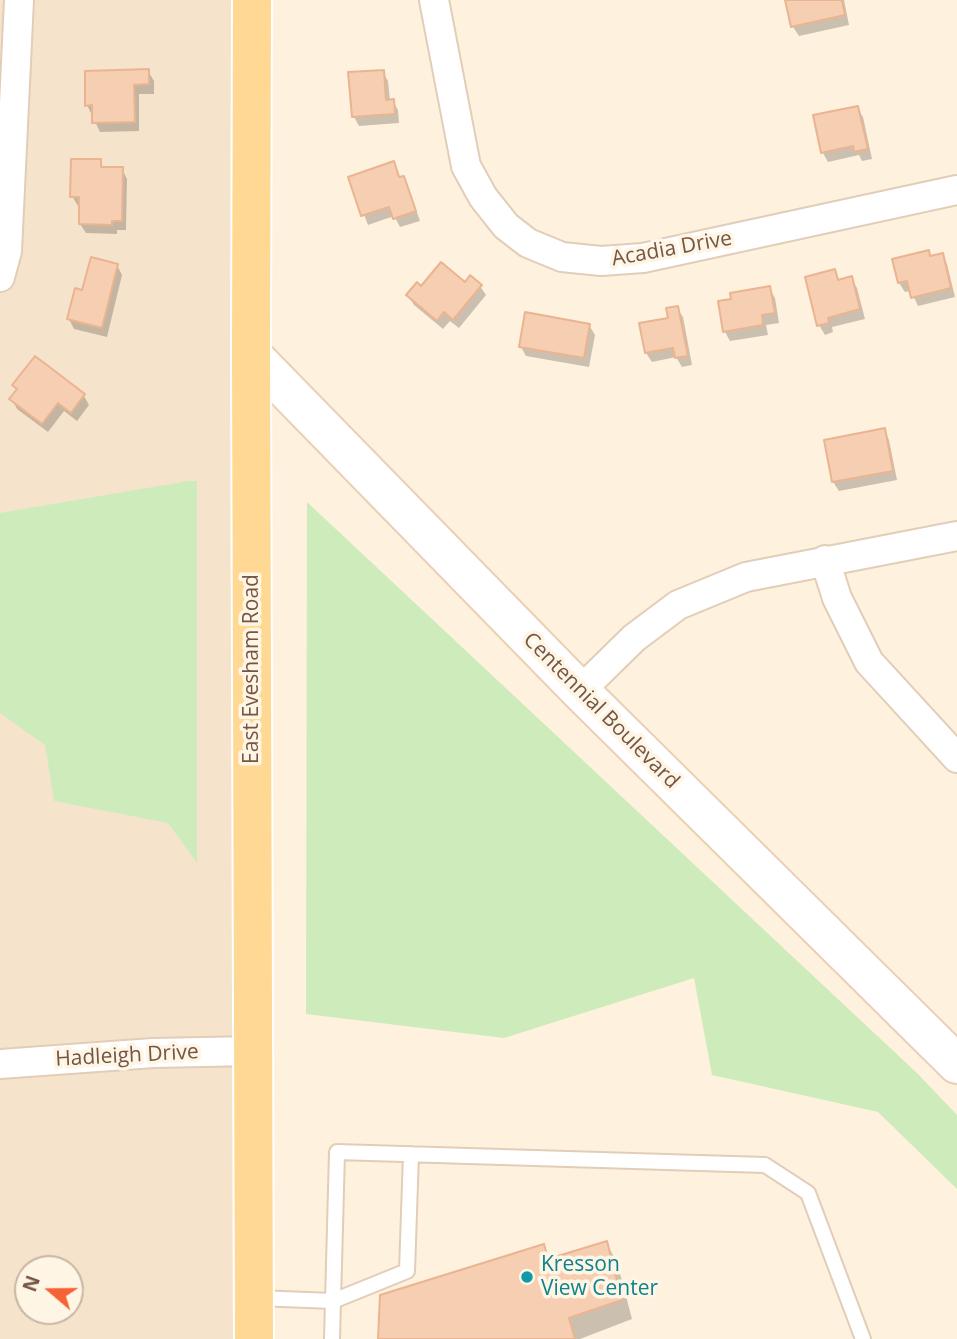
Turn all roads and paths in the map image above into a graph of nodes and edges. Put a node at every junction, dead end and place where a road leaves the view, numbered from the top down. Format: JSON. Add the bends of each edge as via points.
{"nodes":[{"id":1,"x":19,"y":0,"type":"edge"},
{"id":2,"x":252,"y":0,"type":"edge"},
{"id":3,"x":433,"y":0,"type":"edge"},
{"id":4,"x":957,"y":190,"type":"edge"},
{"id":5,"x":0,"y":277,"type":"edge"},
{"id":6,"x":251,"y":354,"type":"junction"},
{"id":7,"x":957,"y":536,"type":"edge"},
{"id":8,"x":825,"y":561,"type":"junction"},
{"id":9,"x":580,"y":691,"type":"junction"},
{"id":10,"x":957,"y":758,"type":"edge"},
{"id":11,"x":254,"y":1051,"type":"junction"},
{"id":12,"x":957,"y":1063,"type":"edge"},
{"id":13,"x":0,"y":1064,"type":"edge"},
{"id":14,"x":411,"y":1154,"type":"junction"},
{"id":15,"x":254,"y":1298,"type":"junction"},
{"id":16,"x":333,"y":1301,"type":"junction"},
{"id":17,"x":254,"y":1339,"type":"edge"},
{"id":18,"x":332,"y":1339,"type":"edge"},
{"id":19,"x":863,"y":1339,"type":"edge"}],
"edges":[{"from":1,"to":5,"type":"street","via":[[7,251]]},
{"from":2,"to":6,"type":"main road","name":"East Evesham Road"},
{"from":3,"to":4,"type":"street","name":"Acadia Drive","via":[[466,166],[506,226],[528,243],[562,257],[601,261],[643,258]]},
{"from":6,"to":9,"type":"main road","name":"Centennial Boulevard"},
{"from":6,"to":11,"type":"main road","name":"East Evesham Road"},
{"from":7,"to":8,"type":"street"},
{"from":8,"to":9,"type":"street","via":[[746,577],[678,605],[634,638]]},
{"from":8,"to":10,"type":"street","via":[[836,598],[869,662]]},
{"from":9,"to":12,"type":"main road","name":"Centennial Boulevard"},
{"from":11,"to":13,"type":"street","name":"Hadleigh Drive"},
{"from":11,"to":15,"type":"main road","name":"East Evesham Road"},
{"from":14,"to":16,"type":"lane","via":[[407,1271]]},
{"from":14,"to":16,"type":"lane","via":[[337,1152]]},
{"from":14,"to":19,"type":"lane","via":[[765,1165],[808,1192]]},
{"from":15,"to":16,"type":"lane"},
{"from":15,"to":17,"type":"main road","name":"East Evesham Road"},
{"from":16,"to":18,"type":"lane"}]}
